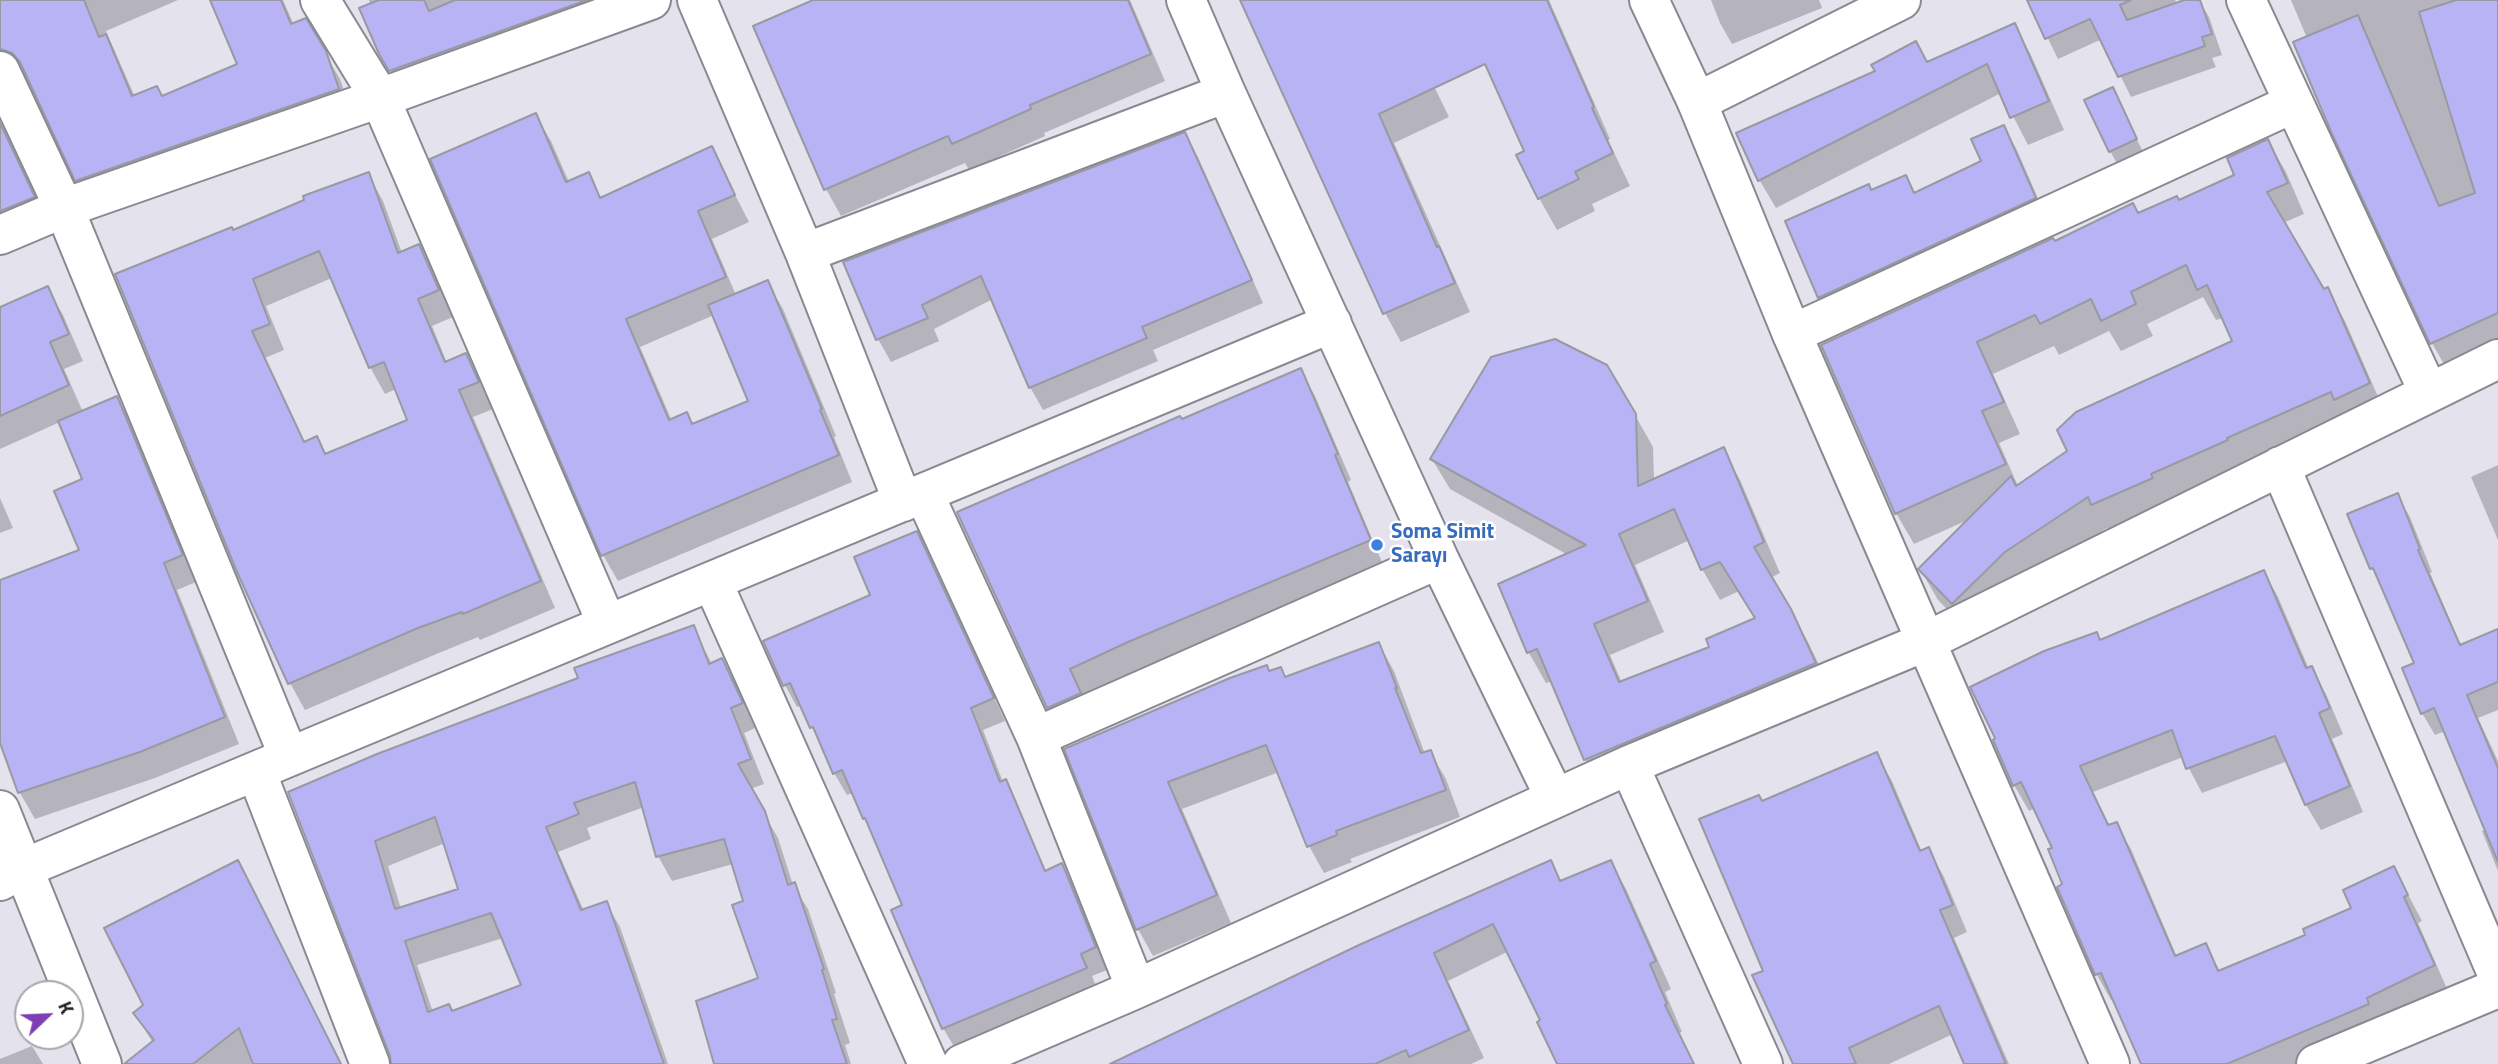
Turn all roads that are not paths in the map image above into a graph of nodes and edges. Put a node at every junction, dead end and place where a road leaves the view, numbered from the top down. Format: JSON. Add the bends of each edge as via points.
{"nodes":[{"id":1,"x":320,"y":0,"type":"edge"},
{"id":2,"x":651,"y":0,"type":"edge"},
{"id":3,"x":697,"y":0,"type":"edge"},
{"id":4,"x":1186,"y":0,"type":"edge"},
{"id":5,"x":1649,"y":0,"type":"edge"},
{"id":6,"x":1901,"y":0,"type":"edge"},
{"id":7,"x":2246,"y":0,"type":"edge"},
{"id":8,"x":0,"y":71,"type":"edge"},
{"id":9,"x":1226,"y":93,"type":"junction"},
{"id":10,"x":380,"y":99,"type":"junction"},
{"id":11,"x":1697,"y":102,"type":"junction"},
{"id":12,"x":2294,"y":103,"type":"junction"},
{"id":13,"x":64,"y":208,"type":"junction"},
{"id":14,"x":0,"y":235,"type":"edge"},
{"id":15,"x":805,"y":253,"type":"junction"},
{"id":16,"x":1332,"y":323,"type":"junction"},
{"id":17,"x":1792,"y":334,"type":"junction"},
{"id":18,"x":2498,"y":359,"type":"edge"},
{"id":19,"x":2429,"y":393,"type":"junction"},
{"id":20,"x":2280,"y":466,"type":"junction"},
{"id":21,"x":914,"y":498,"type":"junction"},
{"id":22,"x":1438,"y":559,"type":"junction"},
{"id":23,"x":712,"y":581,"type":"junction"},
{"id":24,"x":607,"y":624,"type":"junction"},
{"id":25,"x":1927,"y":641,"type":"junction"},
{"id":26,"x":1035,"y":737,"type":"junction"},
{"id":27,"x":273,"y":764,"type":"junction"},
{"id":28,"x":1629,"y":765,"type":"junction"},
{"id":29,"x":1555,"y":798,"type":"junction"},
{"id":30,"x":0,"y":810,"type":"edge"},
{"id":31,"x":11,"y":875,"type":"edge"},
{"id":32,"x":2498,"y":976,"type":"edge"},
{"id":33,"x":2498,"y":988,"type":"edge"},
{"id":34,"x":1136,"y":989,"type":"junction"},
{"id":35,"x":102,"y":1064,"type":"edge"},
{"id":36,"x":370,"y":1064,"type":"edge"},
{"id":37,"x":928,"y":1064,"type":"edge"},
{"id":38,"x":962,"y":1064,"type":"edge"},
{"id":39,"x":1763,"y":1064,"type":"edge"},
{"id":40,"x":2110,"y":1064,"type":"edge"},
{"id":41,"x":2316,"y":1064,"type":"edge"}],
"edges":[{"from":1,"to":10,"type":"street"},
{"from":2,"to":10,"type":"street"},
{"from":3,"to":15,"type":"street"},
{"from":4,"to":9,"type":"street"},
{"from":5,"to":11,"type":"street"},
{"from":6,"to":11,"type":"street"},
{"from":7,"to":12,"type":"street"},
{"from":8,"to":13,"type":"street"},
{"from":9,"to":15,"type":"street"},
{"from":9,"to":16,"type":"street"},
{"from":10,"to":13,"type":"street"},
{"from":10,"to":24,"type":"street"},
{"from":11,"to":17,"type":"street"},
{"from":12,"to":17,"type":"street"},
{"from":12,"to":19,"type":"street"},
{"from":13,"to":14,"type":"street"},
{"from":13,"to":27,"type":"street"},
{"from":15,"to":21,"type":"street"},
{"from":16,"to":21,"type":"street"},
{"from":16,"to":22,"type":"street"},
{"from":17,"to":25,"type":"street"},
{"from":18,"to":19,"type":"street"},
{"from":19,"to":20,"type":"street"},
{"from":20,"to":25,"type":"street"},
{"from":20,"to":32,"type":"street"},
{"from":21,"to":23,"type":"street"},
{"from":21,"to":26,"type":"street"},
{"from":22,"to":26,"type":"street"},
{"from":22,"to":29,"type":"street"},
{"from":23,"to":24,"type":"street"},
{"from":23,"to":37,"type":"street"},
{"from":24,"to":27,"type":"street"},
{"from":25,"to":28,"type":"street"},
{"from":25,"to":40,"type":"street"},
{"from":26,"to":34,"type":"street"},
{"from":27,"to":31,"type":"street"},
{"from":27,"to":36,"type":"street"},
{"from":28,"to":29,"type":"street"},
{"from":28,"to":39,"type":"street"},
{"from":29,"to":34,"type":"street"},
{"from":30,"to":31,"type":"street"},
{"from":31,"to":35,"type":"street"},
{"from":33,"to":41,"type":"street"},
{"from":34,"to":38,"type":"street"}]}
